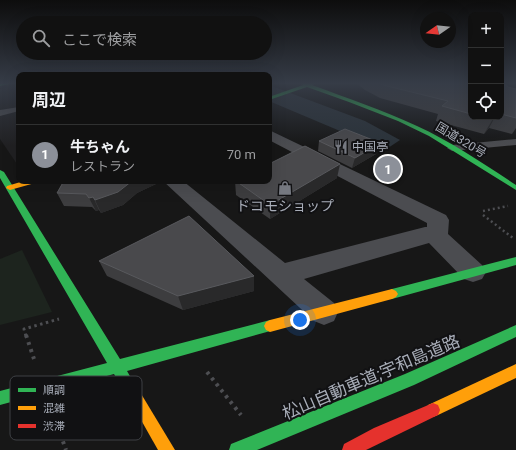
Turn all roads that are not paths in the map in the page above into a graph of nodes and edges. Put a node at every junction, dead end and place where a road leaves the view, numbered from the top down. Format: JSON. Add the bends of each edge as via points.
{"nodes":[{"id":1,"x":361,"y":104,"type":"edge"},
{"id":2,"x":16,"y":110,"type":"edge"},
{"id":3,"x":0,"y":113,"type":"edge"},
{"id":4,"x":272,"y":136,"type":"edge"},
{"id":5,"x":516,"y":142,"type":"edge"},
{"id":6,"x":452,"y":148,"type":"junction"},
{"id":7,"x":0,"y":172,"type":"edge"},
{"id":8,"x":23,"y":184,"type":"edge"},
{"id":9,"x":176,"y":184,"type":"edge"},
{"id":10,"x":516,"y":188,"type":"edge"},
{"id":11,"x":5,"y":190,"type":"edge"},
{"id":12,"x":433,"y":233,"type":"junction"},
{"id":13,"x":516,"y":261,"type":"edge"},
{"id":14,"x":473,"y":272,"type":"junction"},
{"id":15,"x":281,"y":274,"type":"junction"},
{"id":16,"x":324,"y":312,"type":"junction"},
{"id":17,"x":516,"y":331,"type":"edge"},
{"id":18,"x":116,"y":366,"type":"junction"},
{"id":19,"x":516,"y":371,"type":"edge"},
{"id":20,"x":80,"y":376,"type":"edge"},
{"id":21,"x":122,"y":376,"type":"edge"},
{"id":22,"x":10,"y":395,"type":"edge"},
{"id":23,"x":0,"y":398,"type":"edge"},
{"id":24,"x":142,"y":410,"type":"edge"},
{"id":25,"x":166,"y":450,"type":"edge"},
{"id":26,"x":238,"y":450,"type":"edge"},
{"id":27,"x":350,"y":450,"type":"edge"}],
"edges":[{"from":1,"to":6,"type":"main road","name":"国道320号"},
{"from":2,"to":3,"type":"lane"},
{"from":4,"to":12,"type":"street","via":[[438,220],[438,232]]},
{"from":5,"to":6,"type":"lane"},
{"from":6,"to":10,"type":"main road","name":"国道320号"},
{"from":7,"to":11,"type":"main road"},
{"from":8,"to":11,"type":"main road"},
{"from":9,"to":15,"type":"street"},
{"from":11,"to":18,"type":"main road"},
{"from":12,"to":14,"type":"street"},
{"from":12,"to":15,"type":"street"},
{"from":13,"to":14,"type":"main road"},
{"from":14,"to":16,"type":"main road"},
{"from":15,"to":16,"type":"street"},
{"from":16,"to":18,"type":"main road"},
{"from":17,"to":26,"type":"main road","name":"松山自動車道;宇和島道路","via":[[409,380]]},
{"from":18,"to":20,"type":"main road"},
{"from":18,"to":21,"type":"main road"},
{"from":19,"to":27,"type":"main road"},
{"from":22,"to":23,"type":"main road"},
{"from":24,"to":25,"type":"main road"}]}
